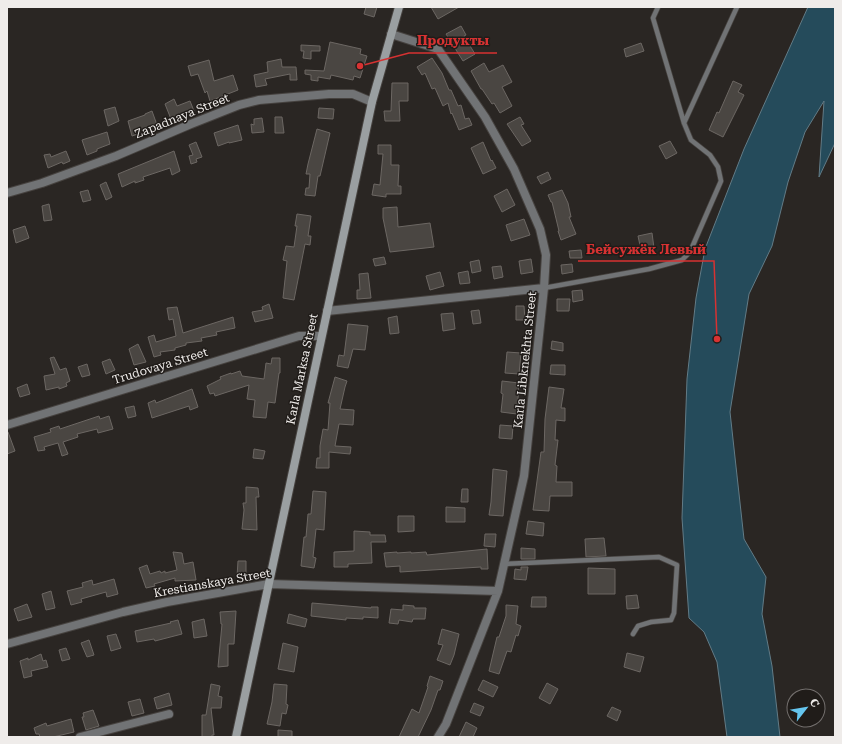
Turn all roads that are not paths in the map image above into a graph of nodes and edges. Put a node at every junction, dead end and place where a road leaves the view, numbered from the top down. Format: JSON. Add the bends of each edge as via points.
{"nodes":[{"id":1,"x":399,"y":7,"type":"edge"},
{"id":2,"x":658,"y":7,"type":"edge"},
{"id":3,"x":737,"y":7,"type":"edge"},
{"id":4,"x":391,"y":34,"type":"junction"},
{"id":5,"x":372,"y":102,"type":"junction"},
{"id":6,"x":684,"y":123,"type":"junction"},
{"id":7,"x":7,"y":193,"type":"edge"},
{"id":8,"x":544,"y":288,"type":"junction"},
{"id":9,"x":327,"y":311,"type":"junction"},
{"id":10,"x":321,"y":336,"type":"junction"},
{"id":11,"x":7,"y":425,"type":"edge"},
{"id":12,"x":504,"y":564,"type":"junction"},
{"id":13,"x":269,"y":584,"type":"junction"},
{"id":14,"x":498,"y":591,"type":"junction"},
{"id":15,"x":633,"y":634,"type":"dead end"},
{"id":16,"x":7,"y":644,"type":"edge"},
{"id":17,"x":169,"y":714,"type":"dead end"},
{"id":18,"x":106,"y":734,"type":"edge"},
{"id":19,"x":80,"y":737,"type":"edge"},
{"id":20,"x":236,"y":737,"type":"edge"},
{"id":21,"x":438,"y":737,"type":"edge"}],
"edges":[{"from":1,"to":4,"type":"main road","name":"Karla Marksa Street"},
{"from":2,"to":6,"type":"lane","via":[[653,18]]},
{"from":3,"to":6,"type":"lane"},
{"from":4,"to":5,"type":"main road","name":"Karla Marksa Street"},
{"from":4,"to":8,"type":"street","name":"Karla Libknekhta Street","via":[[438,48],[485,117],[514,169],[540,229],[546,255]]},
{"from":5,"to":7,"type":"street","name":"Zapadnaya Street","via":[[353,94],[259,100],[239,105],[116,156]]},
{"from":5,"to":9,"type":"main road","name":"Karla Marksa Street"},
{"from":6,"to":8,"type":"lane","via":[[691,140],[710,155],[718,167],[721,181],[690,252],[682,260],[649,269]]},
{"from":8,"to":9,"type":"street"},
{"from":8,"to":12,"type":"street","name":"Karla Libknekhta Street","via":[[524,476]]},
{"from":9,"to":10,"type":"main road","name":"Karla Marksa Street"},
{"from":10,"to":11,"type":"street","name":"Trudovaya Street","via":[[299,336]]},
{"from":10,"to":13,"type":"main road","name":"Karla Marksa Street"},
{"from":12,"to":14,"type":"street","name":"Karla Libknekhta Street"},
{"from":12,"to":15,"type":"lane","via":[[659,557],[677,565],[674,613],[671,620],[638,626]]},
{"from":13,"to":14,"type":"street","name":"Krestianskaya Street"},
{"from":13,"to":16,"type":"street","name":"Krestianskaya Street","via":[[123,612]]},
{"from":13,"to":20,"type":"main road","name":"Karla Marksa Street"},
{"from":14,"to":21,"type":"street","name":"Karla Libknekhta Street","via":[[446,724]]},
{"from":17,"to":18,"type":"street"},
{"from":18,"to":19,"type":"street"}]}
